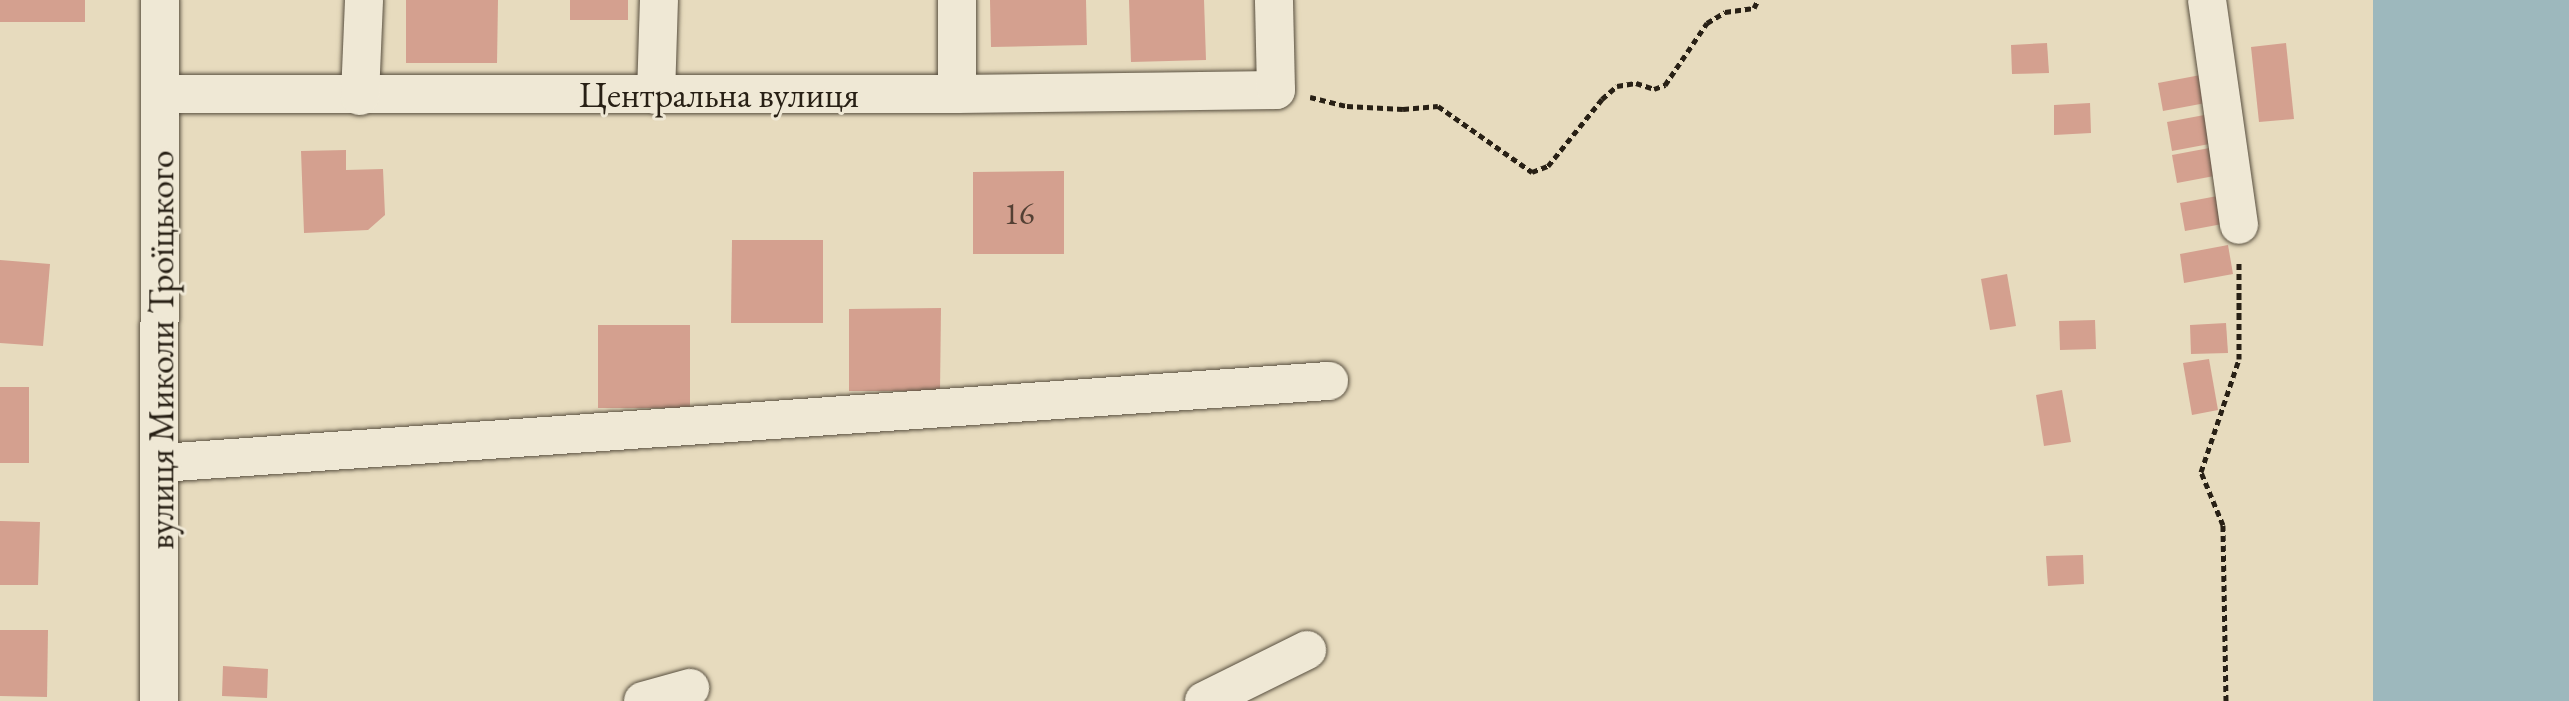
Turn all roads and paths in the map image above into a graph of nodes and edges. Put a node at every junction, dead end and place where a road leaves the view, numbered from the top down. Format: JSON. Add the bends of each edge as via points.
{"nodes":[{"id":1,"x":160,"y":0,"type":"edge"},
{"id":2,"x":364,"y":0,"type":"edge"},
{"id":3,"x":659,"y":0,"type":"edge"},
{"id":4,"x":957,"y":0,"type":"edge"},
{"id":5,"x":1274,"y":0,"type":"edge"},
{"id":6,"x":1758,"y":0,"type":"edge"},
{"id":7,"x":2207,"y":0,"type":"edge"},
{"id":8,"x":1276,"y":90,"type":"junction"},
{"id":9,"x":162,"y":94,"type":"junction"},
{"id":10,"x":957,"y":94,"type":"junction"},
{"id":11,"x":656,"y":95,"type":"junction"},
{"id":12,"x":360,"y":96,"type":"junction"},
{"id":13,"x":2239,"y":225,"type":"joint"},
{"id":14,"x":1329,"y":381,"type":"dead end"},
{"id":15,"x":161,"y":463,"type":"junction"},
{"id":16,"x":1307,"y":650,"type":"dead end"},
{"id":17,"x":690,"y":688,"type":"dead end"},
{"id":18,"x":159,"y":701,"type":"edge"},
{"id":19,"x":643,"y":701,"type":"edge"},
{"id":20,"x":1204,"y":701,"type":"edge"},
{"id":21,"x":2226,"y":701,"type":"edge"}],
"edges":[{"from":1,"to":9,"type":"street","name":"вулиця Миколи Троїцького"},
{"from":2,"to":12,"type":"street"},
{"from":3,"to":11,"type":"street"},
{"from":4,"to":10,"type":"street"},
{"from":5,"to":8,"type":"street"},
{"from":6,"to":8,"type":"path","via":[[1754,8],[1725,12],[1707,23],[1665,85],[1617,86],[1548,166],[1532,172],[1438,106],[1347,106]]},
{"from":7,"to":13,"type":"street"},
{"from":8,"to":10,"type":"street","name":"Центральна вулиця"},
{"from":9,"to":12,"type":"street","name":"Центральна вулиця"},
{"from":9,"to":15,"type":"street","name":"вулиця Миколи Троїцького"},
{"from":10,"to":11,"type":"street","name":"Центральна вулиця"},
{"from":11,"to":12,"type":"street","name":"Центральна вулиця"},
{"from":13,"to":21,"type":"path","via":[[2239,359],[2201,472],[2223,525]]},
{"from":14,"to":15,"type":"street"},
{"from":15,"to":18,"type":"street","name":"вулиця Миколи Троїцького"},
{"from":16,"to":20,"type":"street"},
{"from":17,"to":19,"type":"street"}]}
